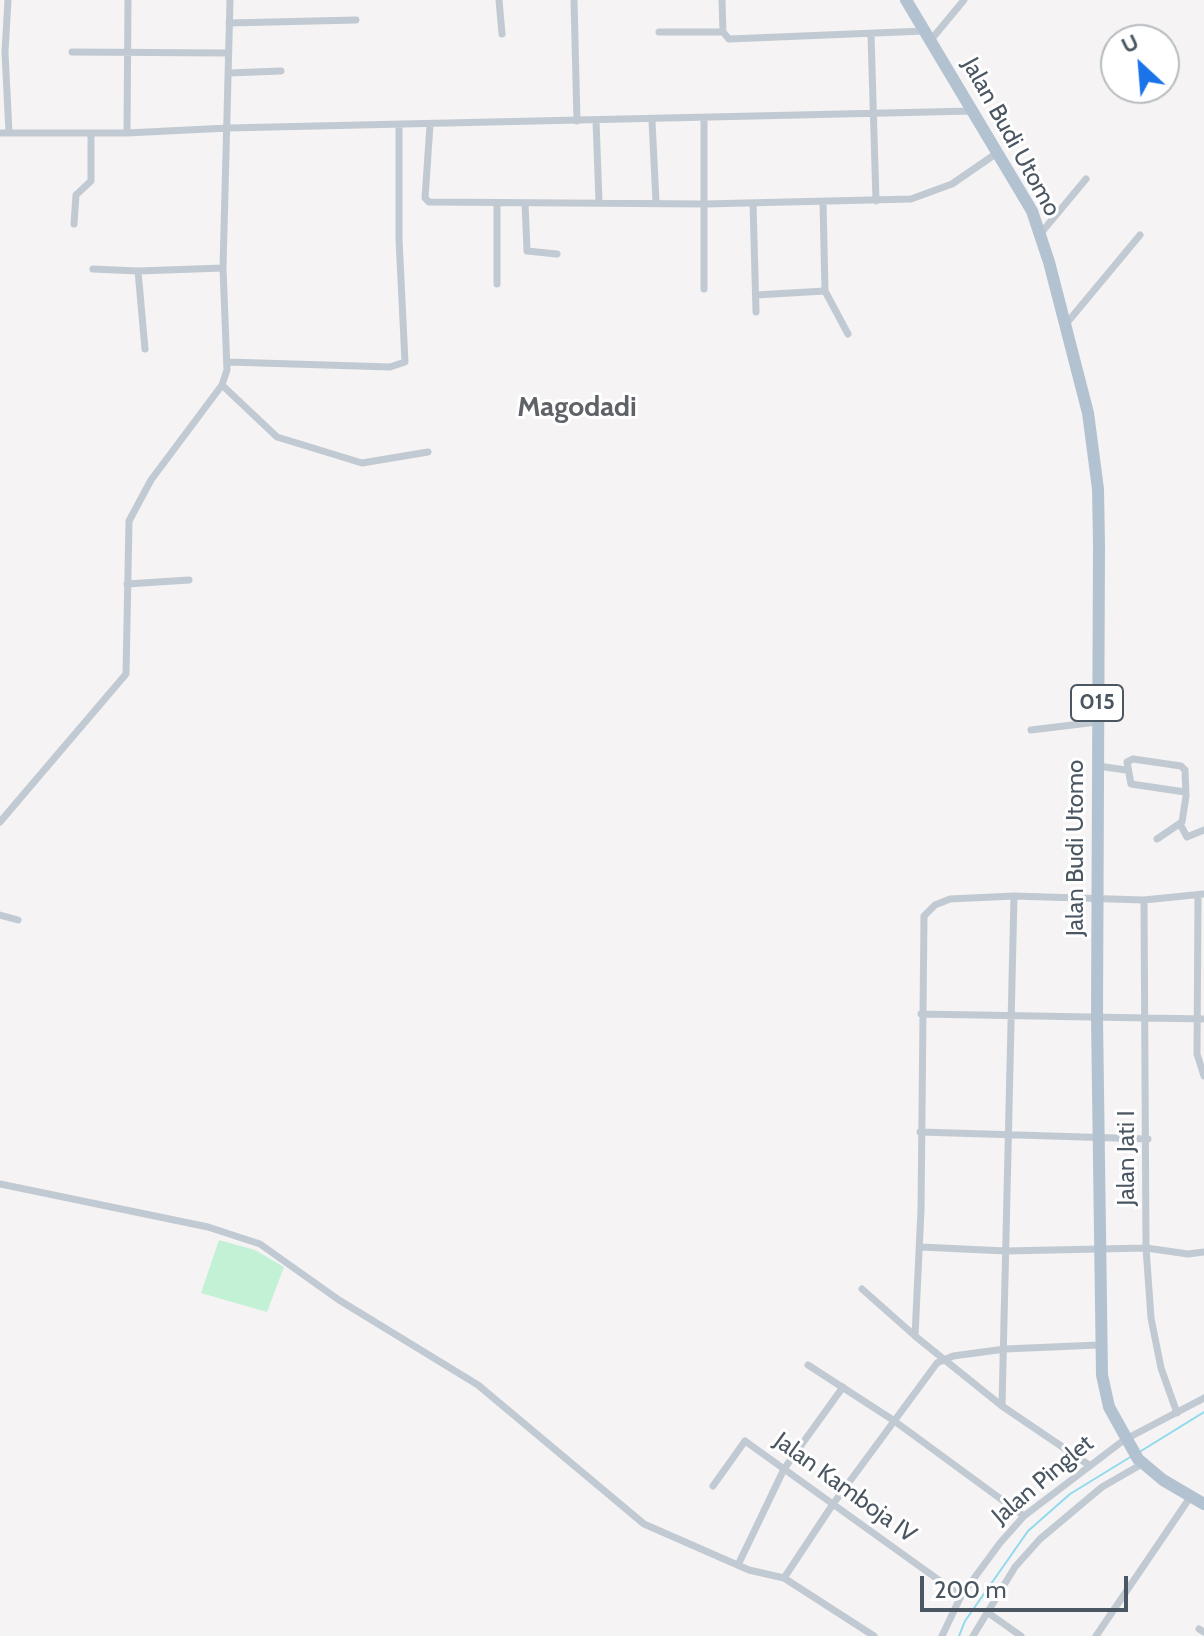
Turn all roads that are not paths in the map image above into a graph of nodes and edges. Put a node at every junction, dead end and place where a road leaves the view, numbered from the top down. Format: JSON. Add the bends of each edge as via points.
{"nodes":[{"id":1,"x":8,"y":0,"type":"edge"},
{"id":2,"x":128,"y":0,"type":"edge"},
{"id":3,"x":230,"y":0,"type":"edge"},
{"id":4,"x":499,"y":0,"type":"edge"},
{"id":5,"x":574,"y":0,"type":"edge"},
{"id":6,"x":722,"y":0,"type":"edge"},
{"id":7,"x":906,"y":0,"type":"edge"},
{"id":8,"x":964,"y":0,"type":"edge"},
{"id":9,"x":356,"y":20,"type":"dead end"},
{"id":10,"x":229,"y":23,"type":"junction"},
{"id":11,"x":659,"y":32,"type":"dead end"},
{"id":12,"x":723,"y":32,"type":"junction"},
{"id":13,"x":502,"y":34,"type":"dead end"},
{"id":14,"x":871,"y":35,"type":"junction"},
{"id":15,"x":928,"y":36,"type":"junction"},
{"id":16,"x":72,"y":52,"type":"dead end"},
{"id":17,"x":127,"y":53,"type":"junction"},
{"id":18,"x":228,"y":53,"type":"junction"},
{"id":19,"x":281,"y":71,"type":"dead end"},
{"id":20,"x":229,"y":73,"type":"junction"},
{"id":21,"x":973,"y":111,"type":"junction"},
{"id":22,"x":873,"y":115,"type":"junction"},
{"id":23,"x":596,"y":120,"type":"junction"},
{"id":24,"x":704,"y":120,"type":"junction"},
{"id":25,"x":577,"y":121,"type":"junction"},
{"id":26,"x":652,"y":121,"type":"junction"},
{"id":27,"x":399,"y":125,"type":"junction"},
{"id":28,"x":430,"y":125,"type":"junction"},
{"id":29,"x":228,"y":128,"type":"junction"},
{"id":30,"x":5,"y":133,"type":"edge"},
{"id":31,"x":91,"y":133,"type":"junction"},
{"id":32,"x":127,"y":133,"type":"junction"},
{"id":33,"x":997,"y":153,"type":"junction"},
{"id":34,"x":1086,"y":179,"type":"dead end"},
{"id":35,"x":876,"y":201,"type":"junction"},
{"id":36,"x":599,"y":202,"type":"junction"},
{"id":37,"x":656,"y":202,"type":"junction"},
{"id":38,"x":823,"y":202,"type":"junction"},
{"id":39,"x":497,"y":203,"type":"junction"},
{"id":40,"x":525,"y":203,"type":"junction"},
{"id":41,"x":753,"y":203,"type":"junction"},
{"id":42,"x":705,"y":204,"type":"junction"},
{"id":43,"x":74,"y":224,"type":"dead end"},
{"id":44,"x":1041,"y":233,"type":"junction"},
{"id":45,"x":1140,"y":235,"type":"dead end"},
{"id":46,"x":557,"y":254,"type":"dead end"},
{"id":47,"x":223,"y":268,"type":"junction"},
{"id":48,"x":93,"y":269,"type":"dead end"},
{"id":49,"x":138,"y":271,"type":"junction"},
{"id":50,"x":497,"y":284,"type":"dead end"},
{"id":51,"x":704,"y":289,"type":"dead end"},
{"id":52,"x":825,"y":291,"type":"junction"},
{"id":53,"x":756,"y":295,"type":"junction"},
{"id":54,"x":756,"y":312,"type":"dead end"},
{"id":55,"x":1066,"y":324,"type":"junction"},
{"id":56,"x":848,"y":334,"type":"dead end"},
{"id":57,"x":145,"y":349,"type":"dead end"},
{"id":58,"x":228,"y":362,"type":"junction"},
{"id":59,"x":222,"y":385,"type":"junction"},
{"id":60,"x":428,"y":452,"type":"dead end"},
{"id":61,"x":189,"y":580,"type":"dead end"},
{"id":62,"x":127,"y":584,"type":"junction"},
{"id":63,"x":1097,"y":722,"type":"junction"},
{"id":64,"x":1031,"y":730,"type":"dead end"},
{"id":65,"x":1098,"y":766,"type":"junction"},
{"id":66,"x":1126,"y":770,"type":"junction"},
{"id":67,"x":1185,"y":792,"type":"junction"},
{"id":68,"x":0,"y":822,"type":"edge"},
{"id":69,"x":1180,"y":824,"type":"junction"},
{"id":70,"x":1204,"y":830,"type":"edge"},
{"id":71,"x":1157,"y":839,"type":"dead end"},
{"id":72,"x":1201,"y":895,"type":"edge"},
{"id":73,"x":1014,"y":896,"type":"junction"},
{"id":74,"x":1098,"y":900,"type":"junction"},
{"id":75,"x":1144,"y":900,"type":"junction"},
{"id":76,"x":0,"y":915,"type":"edge"},
{"id":77,"x":18,"y":920,"type":"dead end"},
{"id":78,"x":1011,"y":1013,"type":"junction"},
{"id":79,"x":921,"y":1014,"type":"junction"},
{"id":80,"x":1145,"y":1017,"type":"junction"},
{"id":81,"x":1097,"y":1018,"type":"junction"},
{"id":82,"x":1200,"y":1018,"type":"edge"},
{"id":83,"x":1204,"y":1074,"type":"edge"},
{"id":84,"x":920,"y":1132,"type":"junction"},
{"id":85,"x":1010,"y":1133,"type":"junction"},
{"id":86,"x":1098,"y":1137,"type":"junction"},
{"id":87,"x":1148,"y":1139,"type":"junction"},
{"id":88,"x":0,"y":1184,"type":"edge"},
{"id":89,"x":920,"y":1247,"type":"junction"},
{"id":90,"x":1146,"y":1248,"type":"junction"},
{"id":91,"x":1006,"y":1251,"type":"junction"},
{"id":92,"x":1098,"y":1251,"type":"junction"},
{"id":93,"x":1204,"y":1252,"type":"edge"},
{"id":94,"x":862,"y":1289,"type":"dead end"},
{"id":95,"x":915,"y":1336,"type":"junction"},
{"id":96,"x":1099,"y":1345,"type":"junction"},
{"id":97,"x":1005,"y":1349,"type":"junction"},
{"id":98,"x":942,"y":1359,"type":"junction"},
{"id":99,"x":808,"y":1365,"type":"dead end"},
{"id":100,"x":843,"y":1387,"type":"junction"},
{"id":101,"x":1204,"y":1398,"type":"edge"},
{"id":102,"x":1002,"y":1406,"type":"junction"},
{"id":103,"x":1177,"y":1413,"type":"junction"},
{"id":104,"x":893,"y":1420,"type":"junction"},
{"id":105,"x":1126,"y":1442,"type":"junction"},
{"id":106,"x":1140,"y":1462,"type":"junction"},
{"id":107,"x":1089,"y":1465,"type":"junction"},
{"id":108,"x":784,"y":1469,"type":"junction"},
{"id":109,"x":713,"y":1486,"type":"dead end"},
{"id":110,"x":1191,"y":1496,"type":"junction"},
{"id":111,"x":833,"y":1504,"type":"junction"},
{"id":112,"x":1204,"y":1504,"type":"edge"},
{"id":113,"x":1024,"y":1516,"type":"junction"},
{"id":114,"x":738,"y":1565,"type":"junction"},
{"id":115,"x":784,"y":1578,"type":"junction"},
{"id":116,"x":961,"y":1596,"type":"junction"},
{"id":117,"x":987,"y":1612,"type":"junction"},
{"id":118,"x":874,"y":1636,"type":"edge"},
{"id":119,"x":942,"y":1636,"type":"edge"},
{"id":120,"x":973,"y":1636,"type":"edge"},
{"id":121,"x":1021,"y":1636,"type":"edge"},
{"id":122,"x":1096,"y":1636,"type":"edge"}],
"edges":[{"from":1,"to":30,"type":"street"},
{"from":2,"to":17,"type":"street"},
{"from":3,"to":10,"type":"street"},
{"from":4,"to":13,"type":"street"},
{"from":5,"to":25,"type":"street"},
{"from":6,"to":12,"type":"street"},
{"from":7,"to":15,"type":"main road","name":"Jalan Budi Utomo","number":"015"},
{"from":8,"to":15,"type":"street"},
{"from":9,"to":10,"type":"street"},
{"from":10,"to":18,"type":"street"},
{"from":11,"to":12,"type":"street"},
{"from":12,"to":14,"type":"street","via":[[729,39]]},
{"from":14,"to":15,"type":"street"},
{"from":14,"to":22,"type":"street"},
{"from":15,"to":21,"type":"main road","name":"Jalan Budi Utomo","number":"015"},
{"from":16,"to":17,"type":"street"},
{"from":17,"to":18,"type":"street"},
{"from":17,"to":32,"type":"street"},
{"from":18,"to":20,"type":"street"},
{"from":19,"to":20,"type":"street"},
{"from":20,"to":29,"type":"street"},
{"from":21,"to":22,"type":"street"},
{"from":21,"to":33,"type":"main road","name":"Jalan Budi Utomo","number":"015"},
{"from":22,"to":24,"type":"street"},
{"from":22,"to":35,"type":"street"},
{"from":23,"to":25,"type":"street"},
{"from":23,"to":26,"type":"street"},
{"from":23,"to":36,"type":"street"},
{"from":24,"to":26,"type":"street"},
{"from":24,"to":42,"type":"street"},
{"from":25,"to":28,"type":"street"},
{"from":26,"to":37,"type":"street"},
{"from":27,"to":28,"type":"street"},
{"from":27,"to":29,"type":"street"},
{"from":27,"to":58,"type":"street","via":[[405,362],[390,367]]},
{"from":28,"to":39,"type":"street","via":[[425,199]]},
{"from":29,"to":32,"type":"street"},
{"from":29,"to":47,"type":"street"},
{"from":30,"to":31,"type":"street"},
{"from":31,"to":32,"type":"street"},
{"from":31,"to":43,"type":"street","via":[[91,181],[76,195]]},
{"from":33,"to":35,"type":"street","via":[[932,193]]},
{"from":33,"to":44,"type":"main road","name":"Jalan Budi Utomo","number":"015"},
{"from":34,"to":44,"type":"street"},
{"from":35,"to":38,"type":"street"},
{"from":36,"to":37,"type":"street"},
{"from":36,"to":40,"type":"street"},
{"from":37,"to":42,"type":"street"},
{"from":38,"to":41,"type":"street"},
{"from":38,"to":52,"type":"street"},
{"from":39,"to":40,"type":"street"},
{"from":39,"to":50,"type":"street"},
{"from":40,"to":46,"type":"street","via":[[527,251]]},
{"from":41,"to":42,"type":"street"},
{"from":41,"to":53,"type":"street"},
{"from":42,"to":51,"type":"street"},
{"from":44,"to":55,"type":"main road","name":"Jalan Budi Utomo","number":"015"},
{"from":45,"to":55,"type":"street"},
{"from":47,"to":49,"type":"street"},
{"from":47,"to":58,"type":"street"},
{"from":48,"to":49,"type":"street"},
{"from":49,"to":57,"type":"street"},
{"from":52,"to":53,"type":"street"},
{"from":52,"to":56,"type":"street"},
{"from":53,"to":54,"type":"street"},
{"from":55,"to":63,"type":"main road","name":"Jalan Budi Utomo","number":"015","via":[[1088,413],[1098,489]]},
{"from":58,"to":59,"type":"street"},
{"from":59,"to":60,"type":"street","via":[[277,437],[362,463]]},
{"from":59,"to":62,"type":"street","via":[[151,480],[129,521]]},
{"from":61,"to":62,"type":"street"},
{"from":62,"to":68,"type":"street","via":[[126,674]]},
{"from":63,"to":64,"type":"street"},
{"from":63,"to":65,"type":"main road","name":"Jalan Budi Utomo","number":"015"},
{"from":65,"to":66,"type":"street"},
{"from":65,"to":74,"type":"main road","name":"Jalan Budi Utomo","number":"015"},
{"from":66,"to":67,"type":"street","via":[[1131,784]]},
{"from":66,"to":67,"type":"street","via":[[1133,759],[1181,766]]},
{"from":67,"to":69,"type":"street"},
{"from":69,"to":70,"type":"street","via":[[1187,837]]},
{"from":69,"to":71,"type":"street"},
{"from":72,"to":75,"type":"street"},
{"from":72,"to":82,"type":"street"},
{"from":73,"to":74,"type":"street"},
{"from":73,"to":78,"type":"street"},
{"from":73,"to":79,"type":"street","via":[[950,899],[928,910],[923,924]]},
{"from":74,"to":75,"type":"street"},
{"from":74,"to":81,"type":"main road","name":"Jalan Budi Utomo","number":"015"},
{"from":75,"to":80,"type":"street","name":"Jalan Jati I"},
{"from":76,"to":77,"type":"street"},
{"from":78,"to":79,"type":"street"},
{"from":78,"to":81,"type":"street"},
{"from":78,"to":85,"type":"street"},
{"from":79,"to":84,"type":"street"},
{"from":80,"to":81,"type":"street"},
{"from":80,"to":82,"type":"street"},
{"from":80,"to":87,"type":"street","name":"Jalan Jati I"},
{"from":81,"to":86,"type":"main road","name":"Jalan Budi Utomo","number":"015"},
{"from":82,"to":83,"type":"street","via":[[1197,1054]]},
{"from":84,"to":85,"type":"street"},
{"from":84,"to":89,"type":"street"},
{"from":85,"to":86,"type":"street"},
{"from":85,"to":91,"type":"street"},
{"from":86,"to":87,"type":"street"},
{"from":86,"to":92,"type":"main road","name":"Jalan Budi Utomo","number":"015"},
{"from":87,"to":90,"type":"street","name":"Jalan Jati I"},
{"from":88,"to":114,"type":"street","via":[[208,1227],[260,1244],[339,1300],[478,1385],[644,1524]]},
{"from":89,"to":91,"type":"street"},
{"from":89,"to":95,"type":"street"},
{"from":90,"to":92,"type":"street"},
{"from":90,"to":93,"type":"street"},
{"from":90,"to":103,"type":"street","name":"Jalan Jati I","via":[[1158,1356]]},
{"from":91,"to":92,"type":"street"},
{"from":91,"to":97,"type":"street"},
{"from":92,"to":96,"type":"main road","name":"Jalan Budi Utomo","number":"015"},
{"from":94,"to":95,"type":"street"},
{"from":95,"to":98,"type":"street"},
{"from":96,"to":97,"type":"street"},
{"from":96,"to":105,"type":"main road","name":"Jalan Budi Utomo","number":"015","via":[[1105,1391]]},
{"from":97,"to":98,"type":"street"},
{"from":97,"to":102,"type":"street"},
{"from":98,"to":102,"type":"street"},
{"from":98,"to":104,"type":"street"},
{"from":99,"to":100,"type":"street"},
{"from":100,"to":104,"type":"street"},
{"from":100,"to":108,"type":"street"},
{"from":101,"to":103,"type":"street","name":"Jalan Pinglet"},
{"from":102,"to":107,"type":"street"},
{"from":103,"to":105,"type":"street","name":"Jalan Pinglet"},
{"from":104,"to":111,"type":"street"},
{"from":104,"to":113,"type":"street"},
{"from":105,"to":106,"type":"main road","name":"Jalan Budi Utomo","number":"015"},
{"from":105,"to":107,"type":"street","name":"Jalan Pinglet"},
{"from":106,"to":110,"type":"main road","name":"Jalan Budi Utomo","number":"015"},
{"from":106,"to":117,"type":"street","via":[[1040,1539]]},
{"from":107,"to":113,"type":"street","name":"Jalan Pinglet"},
{"from":108,"to":109,"type":"street","name":"Jalan Kamboja IV","via":[[744,1441]]},
{"from":108,"to":111,"type":"street","name":"Jalan Kamboja IV"},
{"from":108,"to":114,"type":"street"},
{"from":110,"to":112,"type":"main road","name":"Jalan Budi Utomo","number":"015"},
{"from":110,"to":122,"type":"street"},
{"from":111,"to":115,"type":"street"},
{"from":111,"to":116,"type":"street","name":"Jalan Kamboja IV"},
{"from":113,"to":116,"type":"street","name":"Jalan Pinglet"},
{"from":114,"to":115,"type":"street"},
{"from":115,"to":118,"type":"street"},
{"from":116,"to":119,"type":"street","name":"Jalan Pinglet"},
{"from":117,"to":120,"type":"street"},
{"from":117,"to":121,"type":"street"}]}
